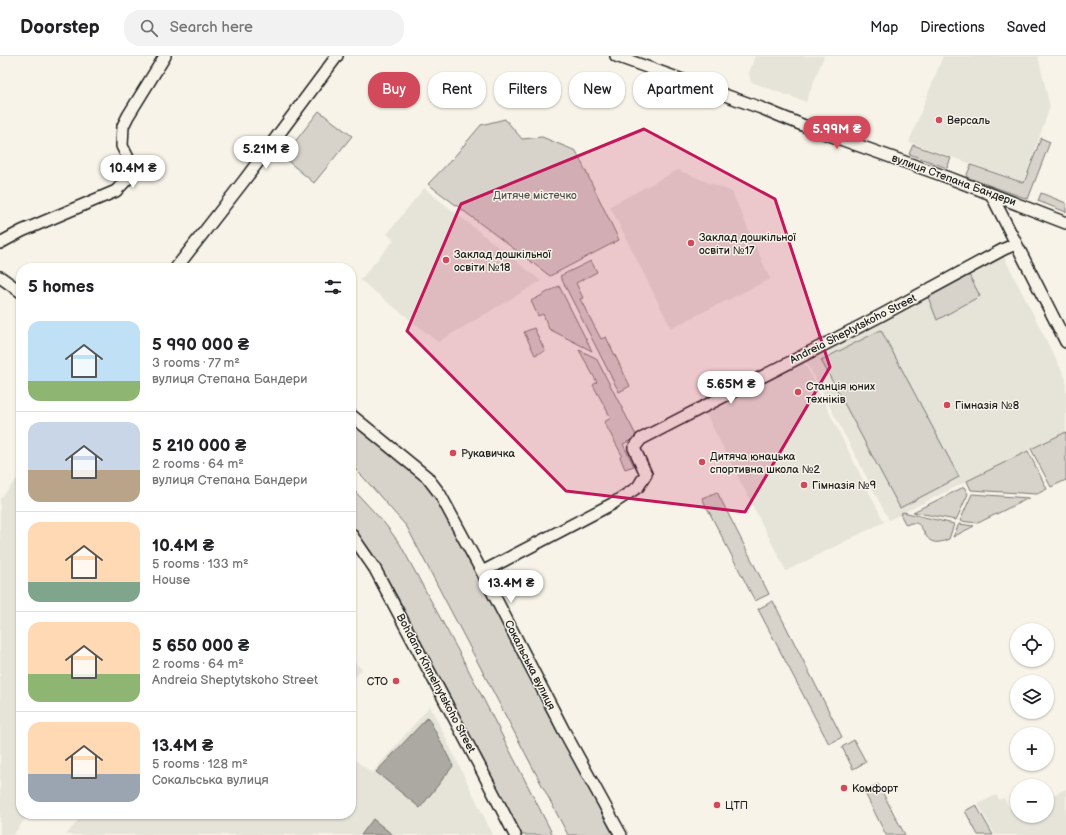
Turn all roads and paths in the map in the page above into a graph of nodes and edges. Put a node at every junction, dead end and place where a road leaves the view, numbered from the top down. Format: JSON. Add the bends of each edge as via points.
{"nodes":[{"id":1,"x":165,"y":56,"type":"edge"},
{"id":2,"x":337,"y":56,"type":"edge"},
{"id":3,"x":616,"y":56,"type":"edge"},
{"id":4,"x":992,"y":196,"type":"junction"},
{"id":5,"x":1066,"y":223,"type":"edge"},
{"id":6,"x":0,"y":242,"type":"edge"},
{"id":7,"x":1016,"y":244,"type":"junction"},
{"id":8,"x":180,"y":263,"type":"edge"},
{"id":9,"x":0,"y":277,"type":"edge"},
{"id":10,"x":16,"y":288,"type":"edge"},
{"id":11,"x":1066,"y":342,"type":"edge"},
{"id":12,"x":356,"y":420,"type":"edge"},
{"id":13,"x":356,"y":541,"type":"edge"},
{"id":14,"x":482,"y":572,"type":"junction"},
{"id":15,"x":514,"y":835,"type":"edge"},
{"id":16,"x":621,"y":835,"type":"edge"}],
"edges":[{"from":1,"to":6,"type":"street","via":[[123,126],[122,146],[131,164],[131,175],[116,191]]},
{"from":2,"to":8,"type":"street"},
{"from":3,"to":4,"type":"street","name":"вулиця Степана Бандери","via":[[947,177]]},
{"from":4,"to":5,"type":"street","name":"вулиця Степана Бандери"},
{"from":4,"to":7,"type":"street"},
{"from":7,"to":11,"type":"street"},
{"from":7,"to":14,"type":"street","name":"Andreia Sheptytskoho Street","via":[[641,439],[634,448],[646,474],[638,487],[612,504]]},
{"from":9,"to":10,"type":"street"},
{"from":12,"to":14,"type":"street","name":"Сокальська вулиця","via":[[427,477],[440,494]]},
{"from":13,"to":15,"type":"street","name":"Bohdana Khmelnytskoho Street","via":[[375,569]]},
{"from":14,"to":16,"type":"street","name":"Сокальська вулиця"}]}
